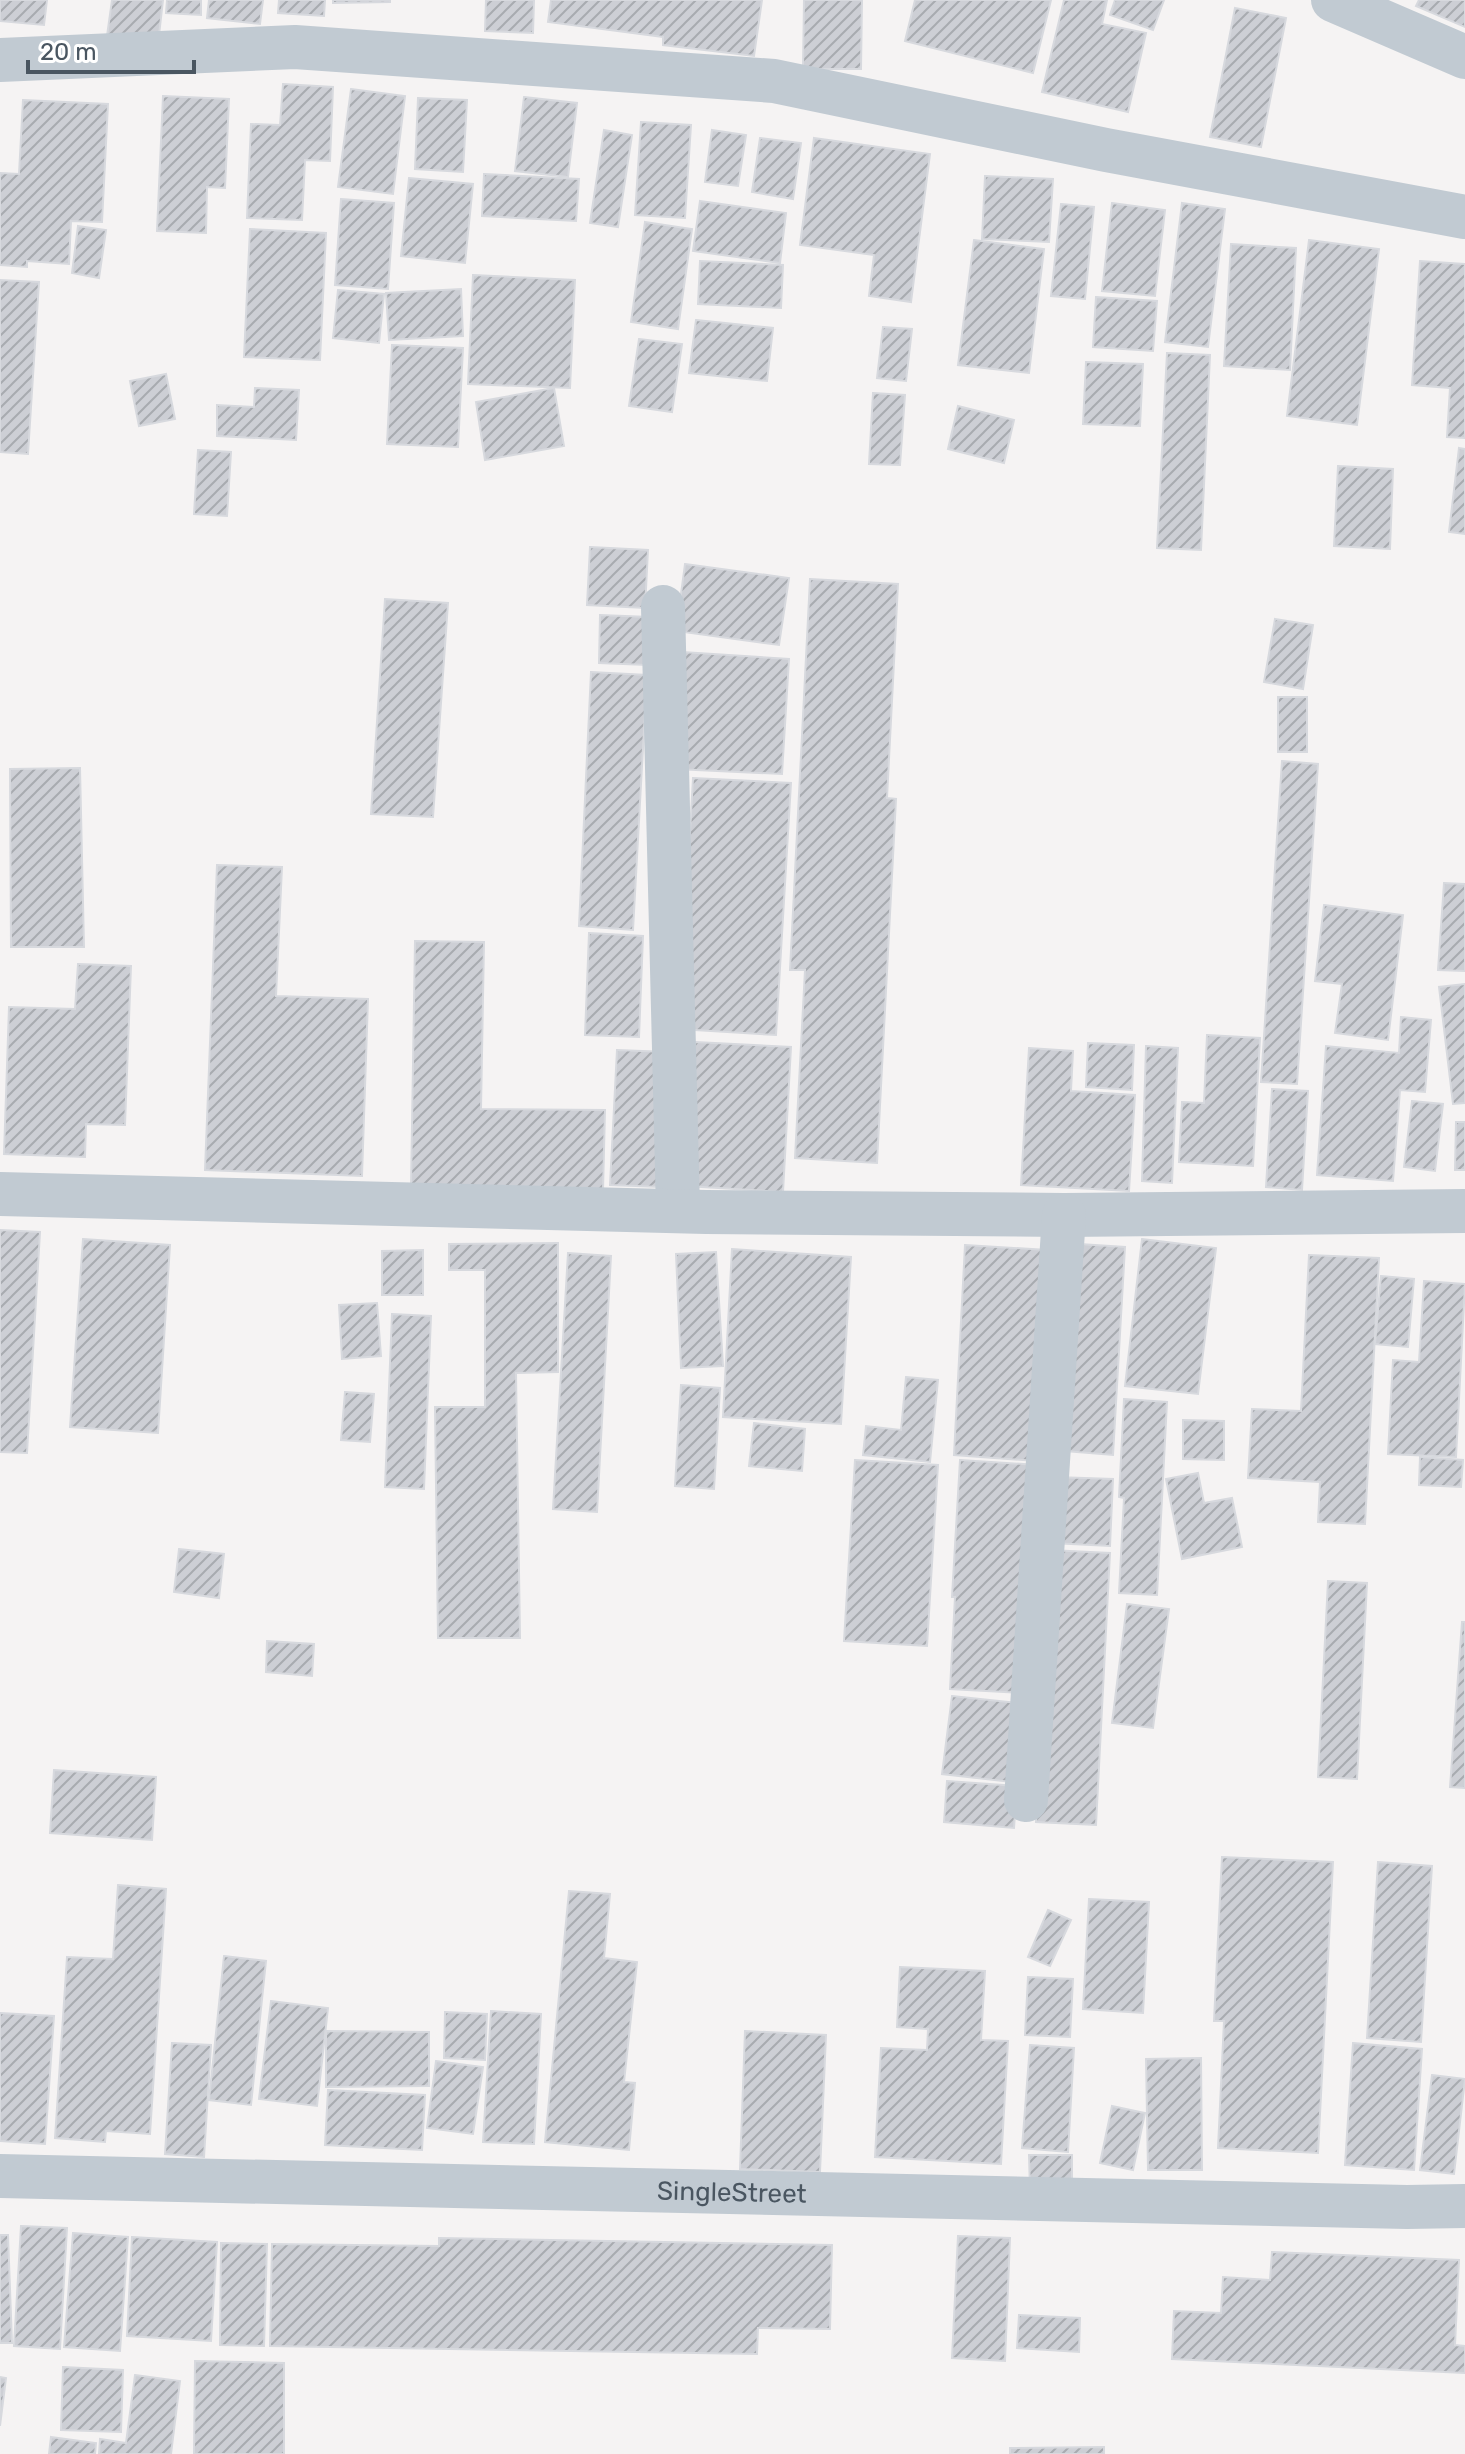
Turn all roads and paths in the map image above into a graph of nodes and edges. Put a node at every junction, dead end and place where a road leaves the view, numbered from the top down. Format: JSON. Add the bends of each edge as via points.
{"nodes":[{"id":1,"x":1333,"y":0,"type":"edge"},
{"id":2,"x":1465,"y":57,"type":"edge"},
{"id":3,"x":0,"y":60,"type":"edge"},
{"id":4,"x":1465,"y":217,"type":"edge"},
{"id":5,"x":663,"y":607,"type":"dead end"},
{"id":6,"x":0,"y":1194,"type":"edge"},
{"id":7,"x":678,"y":1210,"type":"junction"},
{"id":8,"x":1465,"y":1211,"type":"edge"},
{"id":9,"x":1064,"y":1215,"type":"junction"},
{"id":10,"x":1026,"y":1800,"type":"dead end"},
{"id":11,"x":0,"y":2176,"type":"edge"},
{"id":12,"x":1465,"y":2206,"type":"edge"}],
"edges":[{"from":1,"to":2,"type":"street"},
{"from":3,"to":4,"type":"street","via":[[295,47],[774,81]]},
{"from":5,"to":7,"type":"street"},
{"from":6,"to":7,"type":"street"},
{"from":7,"to":9,"type":"street"},
{"from":8,"to":9,"type":"street"},
{"from":9,"to":10,"type":"street"},
{"from":11,"to":12,"type":"street","name":"SingleStreet"}]}
